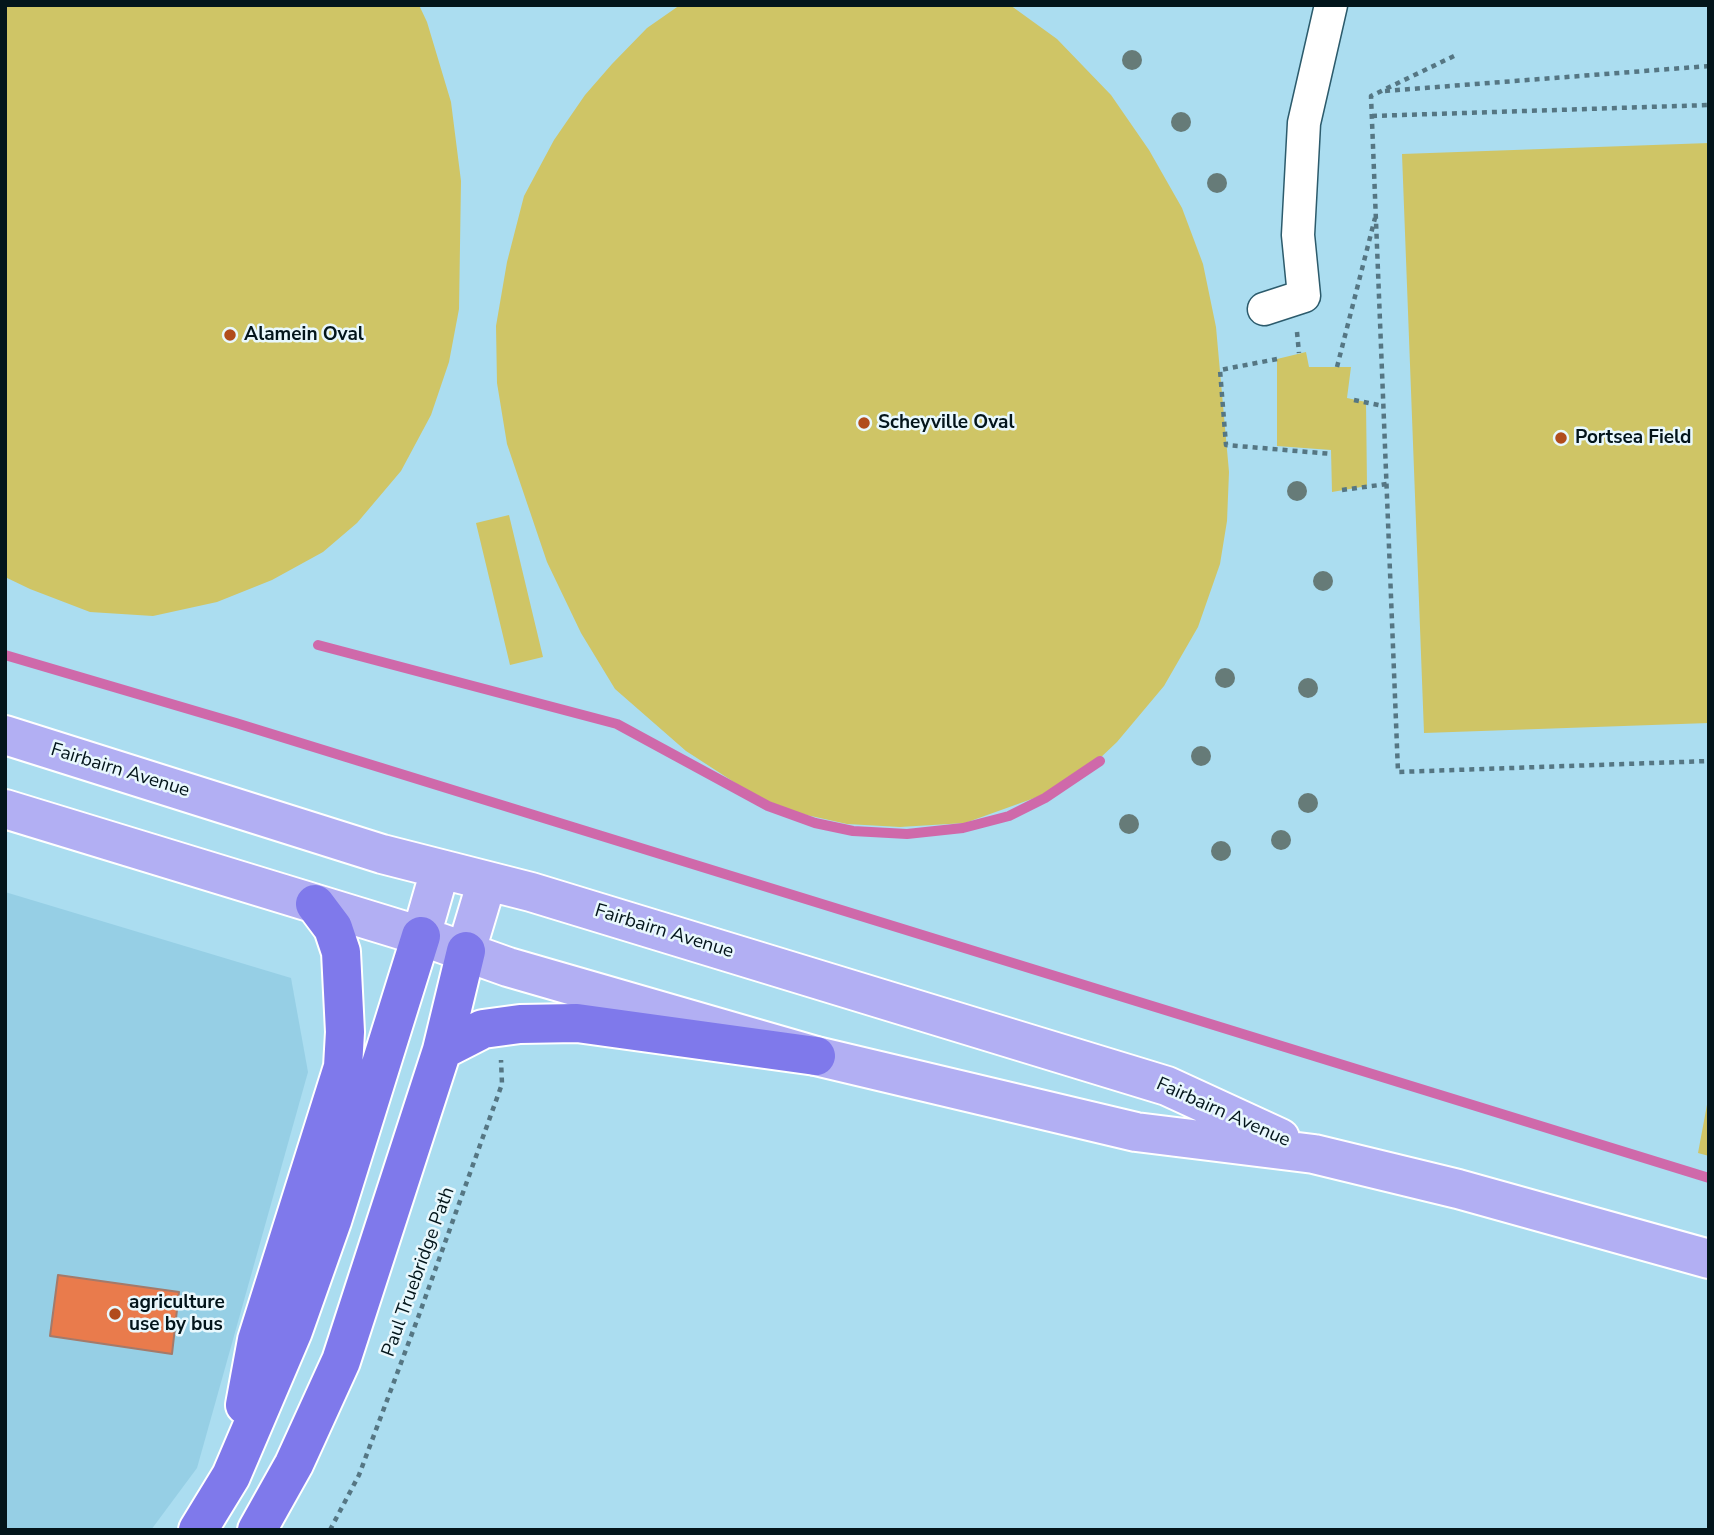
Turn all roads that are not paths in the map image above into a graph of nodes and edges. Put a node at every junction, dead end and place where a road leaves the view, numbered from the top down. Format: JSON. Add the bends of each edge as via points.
{"nodes":[{"id":1,"x":1331,"y":5,"type":"edge"},
{"id":2,"x":1264,"y":309,"type":"dead end"},
{"id":3,"x":5,"y":735,"type":"edge"},
{"id":4,"x":5,"y":809,"type":"edge"},
{"id":5,"x":440,"y":870,"type":"junction"},
{"id":6,"x":487,"y":881,"type":"junction"},
{"id":7,"x":315,"y":904,"type":"junction"},
{"id":8,"x":421,"y":936,"type":"junction"},
{"id":9,"x":466,"y":951,"type":"junction"},
{"id":10,"x":442,"y":1050,"type":"junction"},
{"id":11,"x":816,"y":1056,"type":"junction"},
{"id":12,"x":1314,"y":1154,"type":"junction"},
{"id":13,"x":1709,"y":1259,"type":"edge"},
{"id":14,"x":231,"y":1476,"type":"junction"},
{"id":15,"x":198,"y":1530,"type":"edge"},
{"id":16,"x":257,"y":1530,"type":"edge"}],
"edges":[{"from":1,"to":2,"type":"lane","via":[[1304,123],[1298,235],[1304,296]]},
{"from":3,"to":5,"type":"main road","name":"Fairbairn Avenue"},
{"from":4,"to":7,"type":"main road","name":"Fairbairn Avenue"},
{"from":5,"to":6,"type":"main road","name":"Fairbairn Avenue"},
{"from":5,"to":8,"type":"main road"},
{"from":6,"to":9,"type":"main road"},
{"from":6,"to":12,"type":"main road","name":"Fairbairn Avenue","via":[[1167,1086]]},
{"from":7,"to":8,"type":"main road","name":"Fairbairn Avenue"},
{"from":7,"to":14,"type":"highway","via":[[332,928],[341,952],[344,1067],[257,1340]]},
{"from":8,"to":9,"type":"main road","name":"Fairbairn Avenue"},
{"from":8,"to":14,"type":"highway","via":[[293,1331]]},
{"from":9,"to":10,"type":"highway"},
{"from":9,"to":11,"type":"main road","name":"Fairbairn Avenue"},
{"from":10,"to":11,"type":"highway","via":[[472,1032],[543,1023],[599,1025]]},
{"from":10,"to":16,"type":"highway","via":[[341,1361],[294,1464]]},
{"from":11,"to":12,"type":"main road","name":"Fairbairn Avenue","via":[[1136,1132]]},
{"from":12,"to":13,"type":"main road","name":"Fairbairn Avenue"},
{"from":14,"to":15,"type":"highway"}]}
